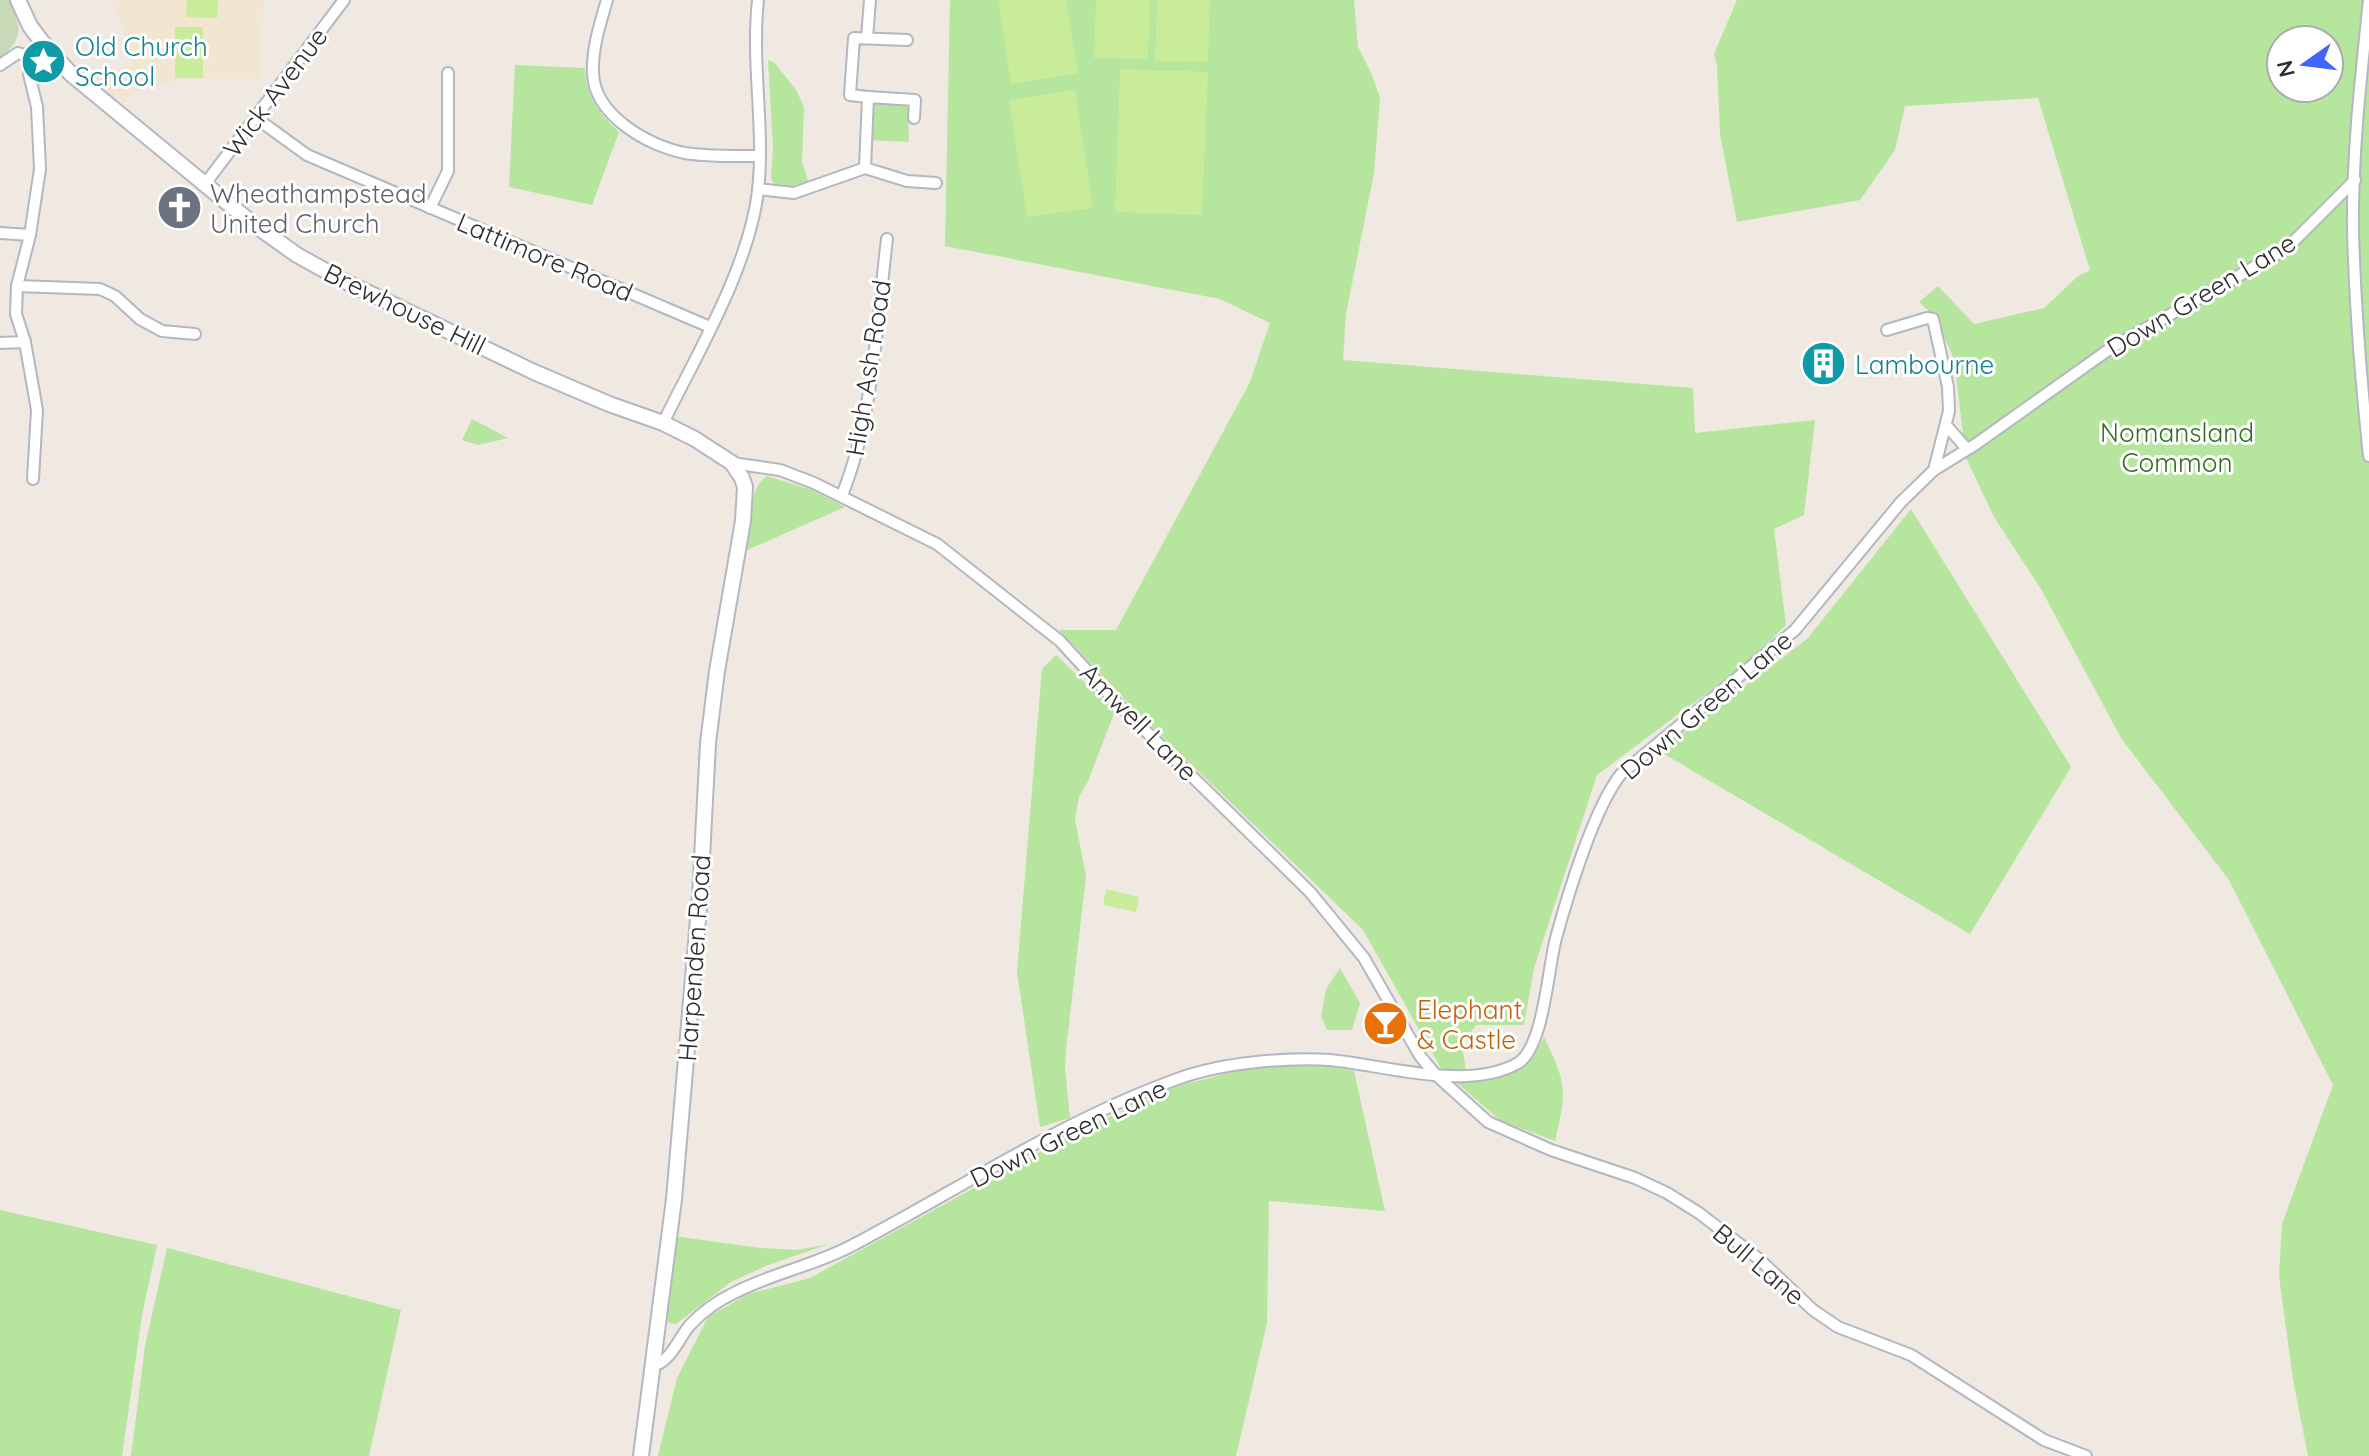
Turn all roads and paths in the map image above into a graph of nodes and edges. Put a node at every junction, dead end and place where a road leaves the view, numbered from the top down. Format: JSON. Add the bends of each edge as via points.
{"nodes":[{"id":1,"x":18,"y":0,"type":"edge"},
{"id":2,"x":344,"y":0,"type":"edge"},
{"id":3,"x":607,"y":0,"type":"edge"},
{"id":4,"x":758,"y":0,"type":"edge"},
{"id":5,"x":870,"y":0,"type":"edge"},
{"id":6,"x":2369,"y":0,"type":"edge"},
{"id":7,"x":867,"y":38,"type":"junction"},
{"id":8,"x":907,"y":40,"type":"dead end"},
{"id":9,"x":42,"y":42,"type":"junction"},
{"id":10,"x":30,"y":56,"type":"junction"},
{"id":11,"x":0,"y":65,"type":"edge"},
{"id":12,"x":448,"y":73,"type":"dead end"},
{"id":13,"x":868,"y":97,"type":"junction"},
{"id":14,"x":256,"y":118,"type":"junction"},
{"id":15,"x":914,"y":118,"type":"dead end"},
{"id":16,"x":760,"y":156,"type":"junction"},
{"id":17,"x":865,"y":168,"type":"junction"},
{"id":18,"x":2355,"y":180,"type":"junction"},
{"id":19,"x":936,"y":183,"type":"dead end"},
{"id":20,"x":205,"y":184,"type":"junction"},
{"id":21,"x":758,"y":189,"type":"junction"},
{"id":22,"x":430,"y":208,"type":"junction"},
{"id":23,"x":0,"y":233,"type":"edge"},
{"id":24,"x":30,"y":235,"type":"junction"},
{"id":25,"x":887,"y":239,"type":"dead end"},
{"id":26,"x":17,"y":286,"type":"junction"},
{"id":27,"x":710,"y":327,"type":"junction"},
{"id":28,"x":1887,"y":330,"type":"dead end"},
{"id":29,"x":195,"y":334,"type":"dead end"},
{"id":30,"x":25,"y":342,"type":"junction"},
{"id":31,"x":0,"y":343,"type":"edge"},
{"id":32,"x":663,"y":423,"type":"junction"},
{"id":33,"x":1946,"y":425,"type":"junction"},
{"id":34,"x":1967,"y":449,"type":"junction"},
{"id":35,"x":2369,"y":456,"type":"edge"},
{"id":36,"x":732,"y":463,"type":"junction"},
{"id":37,"x":762,"y":467,"type":"junction"},
{"id":38,"x":1934,"y":470,"type":"junction"},
{"id":39,"x":33,"y":479,"type":"dead end"},
{"id":40,"x":745,"y":487,"type":"junction"},
{"id":41,"x":842,"y":495,"type":"junction"},
{"id":42,"x":1435,"y":1074,"type":"junction"},
{"id":43,"x":652,"y":1366,"type":"junction"},
{"id":44,"x":641,"y":1456,"type":"edge"},
{"id":45,"x":2086,"y":1456,"type":"edge"}],
"edges":[{"from":1,"to":9,"type":"street","name":"Brewhouse Hill"},
{"from":2,"to":14,"type":"street","name":"Wick Avenue"},
{"from":3,"to":16,"type":"street","via":[[594,44],[593,74],[596,92],[610,114],[660,145],[683,152]]},
{"from":4,"to":16,"type":"street"},
{"from":5,"to":7,"type":"street"},
{"from":6,"to":18,"type":"street"},
{"from":7,"to":8,"type":"street"},
{"from":7,"to":13,"type":"street","via":[[854,38],[850,95]]},
{"from":9,"to":10,"type":"street"},
{"from":9,"to":20,"type":"street","name":"Brewhouse Hill","via":[[71,74]]},
{"from":10,"to":11,"type":"street","via":[[18,53]]},
{"from":10,"to":24,"type":"street","via":[[40,145]]},
{"from":12,"to":22,"type":"street","via":[[448,171]]},
{"from":13,"to":15,"type":"street","via":[[915,100]]},
{"from":13,"to":17,"type":"street"},
{"from":14,"to":20,"type":"street","name":"Wick Avenue"},
{"from":14,"to":22,"type":"street","name":"Lattimore Road","via":[[307,155]]},
{"from":16,"to":21,"type":"street"},
{"from":17,"to":19,"type":"street","via":[[907,181]]},
{"from":17,"to":21,"type":"street","via":[[794,193]]},
{"from":18,"to":34,"type":"street","name":"Down Green Lane","via":[[2286,249],[2111,348]]},
{"from":18,"to":35,"type":"street","via":[[2355,281]]},
{"from":20,"to":32,"type":"street","name":"Brewhouse Hill","via":[[267,235],[342,280],[572,389]]},
{"from":21,"to":27,"type":"street","via":[[752,222]]},
{"from":22,"to":27,"type":"street","name":"Lattimore Road"},
{"from":23,"to":24,"type":"street"},
{"from":24,"to":26,"type":"street"},
{"from":25,"to":41,"type":"street","name":"High Ash Road","via":[[863,425]]},
{"from":26,"to":29,"type":"street","via":[[100,289],[162,331]]},
{"from":26,"to":30,"type":"street","via":[[16,314]]},
{"from":27,"to":32,"type":"street"},
{"from":28,"to":33,"type":"street","via":[[1933,319],[1948,387]]},
{"from":30,"to":31,"type":"street"},
{"from":30,"to":39,"type":"street","via":[[37,410]]},
{"from":32,"to":36,"type":"street","name":"Brewhouse Hill"},
{"from":33,"to":34,"type":"street"},
{"from":33,"to":38,"type":"street"},
{"from":34,"to":38,"type":"street","name":"Down Green Lane"},
{"from":36,"to":37,"type":"street","name":"Amwell Lane"},
{"from":36,"to":40,"type":"street"},
{"from":37,"to":40,"type":"street"},
{"from":37,"to":41,"type":"street","name":"Amwell Lane"},
{"from":38,"to":42,"type":"street","name":"Down Green Lane","via":[[1795,630],[1609,789],[1568,898],[1535,1040],[1520,1062],[1470,1075]]},
{"from":40,"to":43,"type":"street","name":"Harpenden Road","via":[[708,743],[674,1199]]},
{"from":41,"to":42,"type":"street","name":"Amwell Lane","via":[[937,544],[1060,641],[1310,892],[1364,958]]},
{"from":42,"to":43,"type":"street","name":"Down Green Lane","via":[[1329,1060],[1225,1065],[1179,1078],[1064,1129],[849,1247],[734,1292],[690,1325],[666,1359]]},
{"from":42,"to":45,"type":"street","name":"Bull Lane","via":[[1488,1122],[1667,1193],[1759,1259],[1838,1327],[1911,1355],[2044,1440]]},
{"from":43,"to":44,"type":"street","name":"Harpenden Road"}]}
